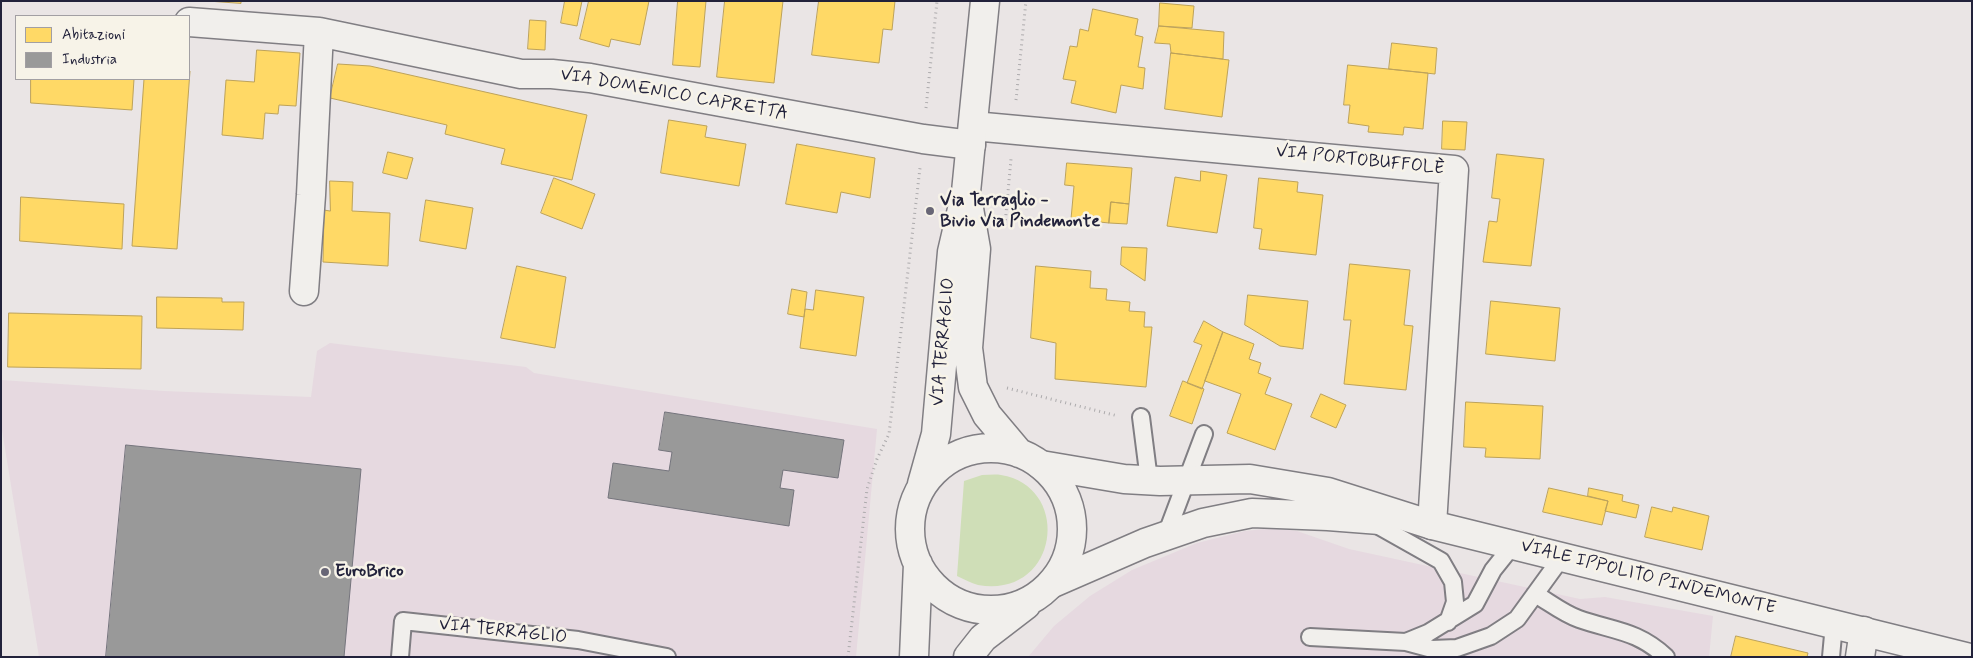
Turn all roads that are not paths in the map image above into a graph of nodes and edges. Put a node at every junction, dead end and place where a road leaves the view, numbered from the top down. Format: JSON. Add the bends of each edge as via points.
{"nodes":[{"id":1,"x":985,"y":1,"type":"edge"},
{"id":2,"x":190,"y":22,"type":"edge"},
{"id":3,"x":319,"y":32,"type":"junction"},
{"id":4,"x":972,"y":135,"type":"junction"},
{"id":5,"x":966,"y":192,"type":"junction"},
{"id":6,"x":304,"y":291,"type":"dead end"},
{"id":7,"x":1141,"y":420,"type":"road end"},
{"id":8,"x":1204,"y":434,"type":"dead end"},
{"id":9,"x":1030,"y":459,"type":"junction"},
{"id":10,"x":1149,"y":480,"type":"junction"},
{"id":11,"x":1186,"y":480,"type":"junction"},
{"id":12,"x":920,"y":490,"type":"junction"},
{"id":13,"x":1365,"y":519,"type":"junction"},
{"id":14,"x":1432,"y":525,"type":"junction"},
{"id":15,"x":1166,"y":535,"type":"junction"},
{"id":16,"x":1513,"y":545,"type":"junction"},
{"id":17,"x":1562,"y":557,"type":"junction"},
{"id":18,"x":918,"y":564,"type":"junction"},
{"id":19,"x":1053,"y":583,"type":"junction"},
{"id":20,"x":1535,"y":594,"type":"junction"},
{"id":21,"x":1033,"y":600,"type":"junction"},
{"id":22,"x":1448,"y":622,"type":"junction"},
{"id":23,"x":1834,"y":624,"type":"junction"},
{"id":24,"x":1310,"y":637,"type":"dead end"},
{"id":25,"x":1406,"y":642,"type":"junction"},
{"id":26,"x":1862,"y":644,"type":"edge"},
{"id":27,"x":400,"y":657,"type":"edge"},
{"id":28,"x":667,"y":657,"type":"edge"},
{"id":29,"x":914,"y":657,"type":"edge"},
{"id":30,"x":968,"y":657,"type":"edge"},
{"id":31,"x":1666,"y":657,"type":"edge"},
{"id":32,"x":1831,"y":657,"type":"edge"},
{"id":33,"x":1966,"y":657,"type":"edge"}],
"edges":[{"from":1,"to":4,"type":"street","name":"VIA TERRAGLIO"},
{"from":2,"to":3,"type":"street","name":"VIA DOMENICO CAPRETTA"},
{"from":3,"to":4,"type":"street","name":"VIA DOMENICO CAPRETTA","via":[[521,74],[590,78],[923,139]]},
{"from":3,"to":6,"type":"street"},
{"from":4,"to":5,"type":"street","name":"VIA TERRAGLIO"},
{"from":4,"to":14,"type":"street","name":"VIA PORTOBUFFOLÈ","via":[[1014,130],[1454,170]]},
{"from":5,"to":9,"type":"street","name":"VIA TERRAGLIO","via":[[976,249],[968,348],[972,387],[987,415]]},
{"from":5,"to":12,"type":"street","name":"VIA TERRAGLIO","via":[[952,252],[936,434]]},
{"from":7,"to":10,"type":"lane"},
{"from":8,"to":11,"type":"lane"},
{"from":9,"to":10,"type":"street","name":"VIALE IPPOLITO PINDEMONTE","via":[[1124,479]]},
{"from":9,"to":12,"type":"street","via":[[997,448],[973,450],[952,458],[934,472]]},
{"from":9,"to":19,"type":"street","via":[[1059,484],[1070,507],[1073,534],[1067,560]]},
{"from":10,"to":11,"type":"street","name":"VIALE IPPOLITO PINDEMONTE"},
{"from":11,"to":14,"type":"street","name":"VIALE IPPOLITO PINDEMONTE","via":[[1250,479],[1328,492]]},
{"from":11,"to":15,"type":"lane"},
{"from":12,"to":18,"type":"street","via":[[910,527]]},
{"from":13,"to":14,"type":"street","name":"VIALE IPPOLITO PINDEMONTE"},
{"from":13,"to":15,"type":"street","name":"VIALE IPPOLITO PINDEMONTE","via":[[1252,513]]},
{"from":13,"to":22,"type":"lane","via":[[1441,561],[1453,582],[1454,602]]},
{"from":14,"to":16,"type":"street","name":"VIALE IPPOLITO PINDEMONTE"},
{"from":15,"to":19,"type":"street","name":"VIALE IPPOLITO PINDEMONTE"},
{"from":16,"to":17,"type":"street","name":"VIALE IPPOLITO PINDEMONTE"},
{"from":16,"to":22,"type":"lane","via":[[1493,570],[1475,604]]},
{"from":17,"to":20,"type":"lane"},
{"from":17,"to":23,"type":"street","name":"VIALE IPPOLITO PINDEMONTE"},
{"from":18,"to":21,"type":"street","via":[[933,586],[955,602],[990,610],[1007,609]]},
{"from":18,"to":29,"type":"street"},
{"from":19,"to":21,"type":"street"},
{"from":20,"to":25,"type":"lane","via":[[1517,619],[1491,636],[1457,648],[1432,649]]},
{"from":20,"to":31,"type":"lane","via":[[1577,619],[1626,632],[1652,644]]},
{"from":21,"to":30,"type":"street","via":[[983,638]]},
{"from":22,"to":25,"type":"lane"},
{"from":23,"to":26,"type":"street","name":"VIALE IPPOLITO PINDEMONTE"},
{"from":23,"to":32,"type":"lane"},
{"from":24,"to":25,"type":"lane"},
{"from":26,"to":33,"type":"street","name":"VIALE IPPOLITO PINDEMONTE"},
{"from":27,"to":28,"type":"lane","name":"VIA TERRAGLIO","via":[[403,621],[578,640]]}]}
